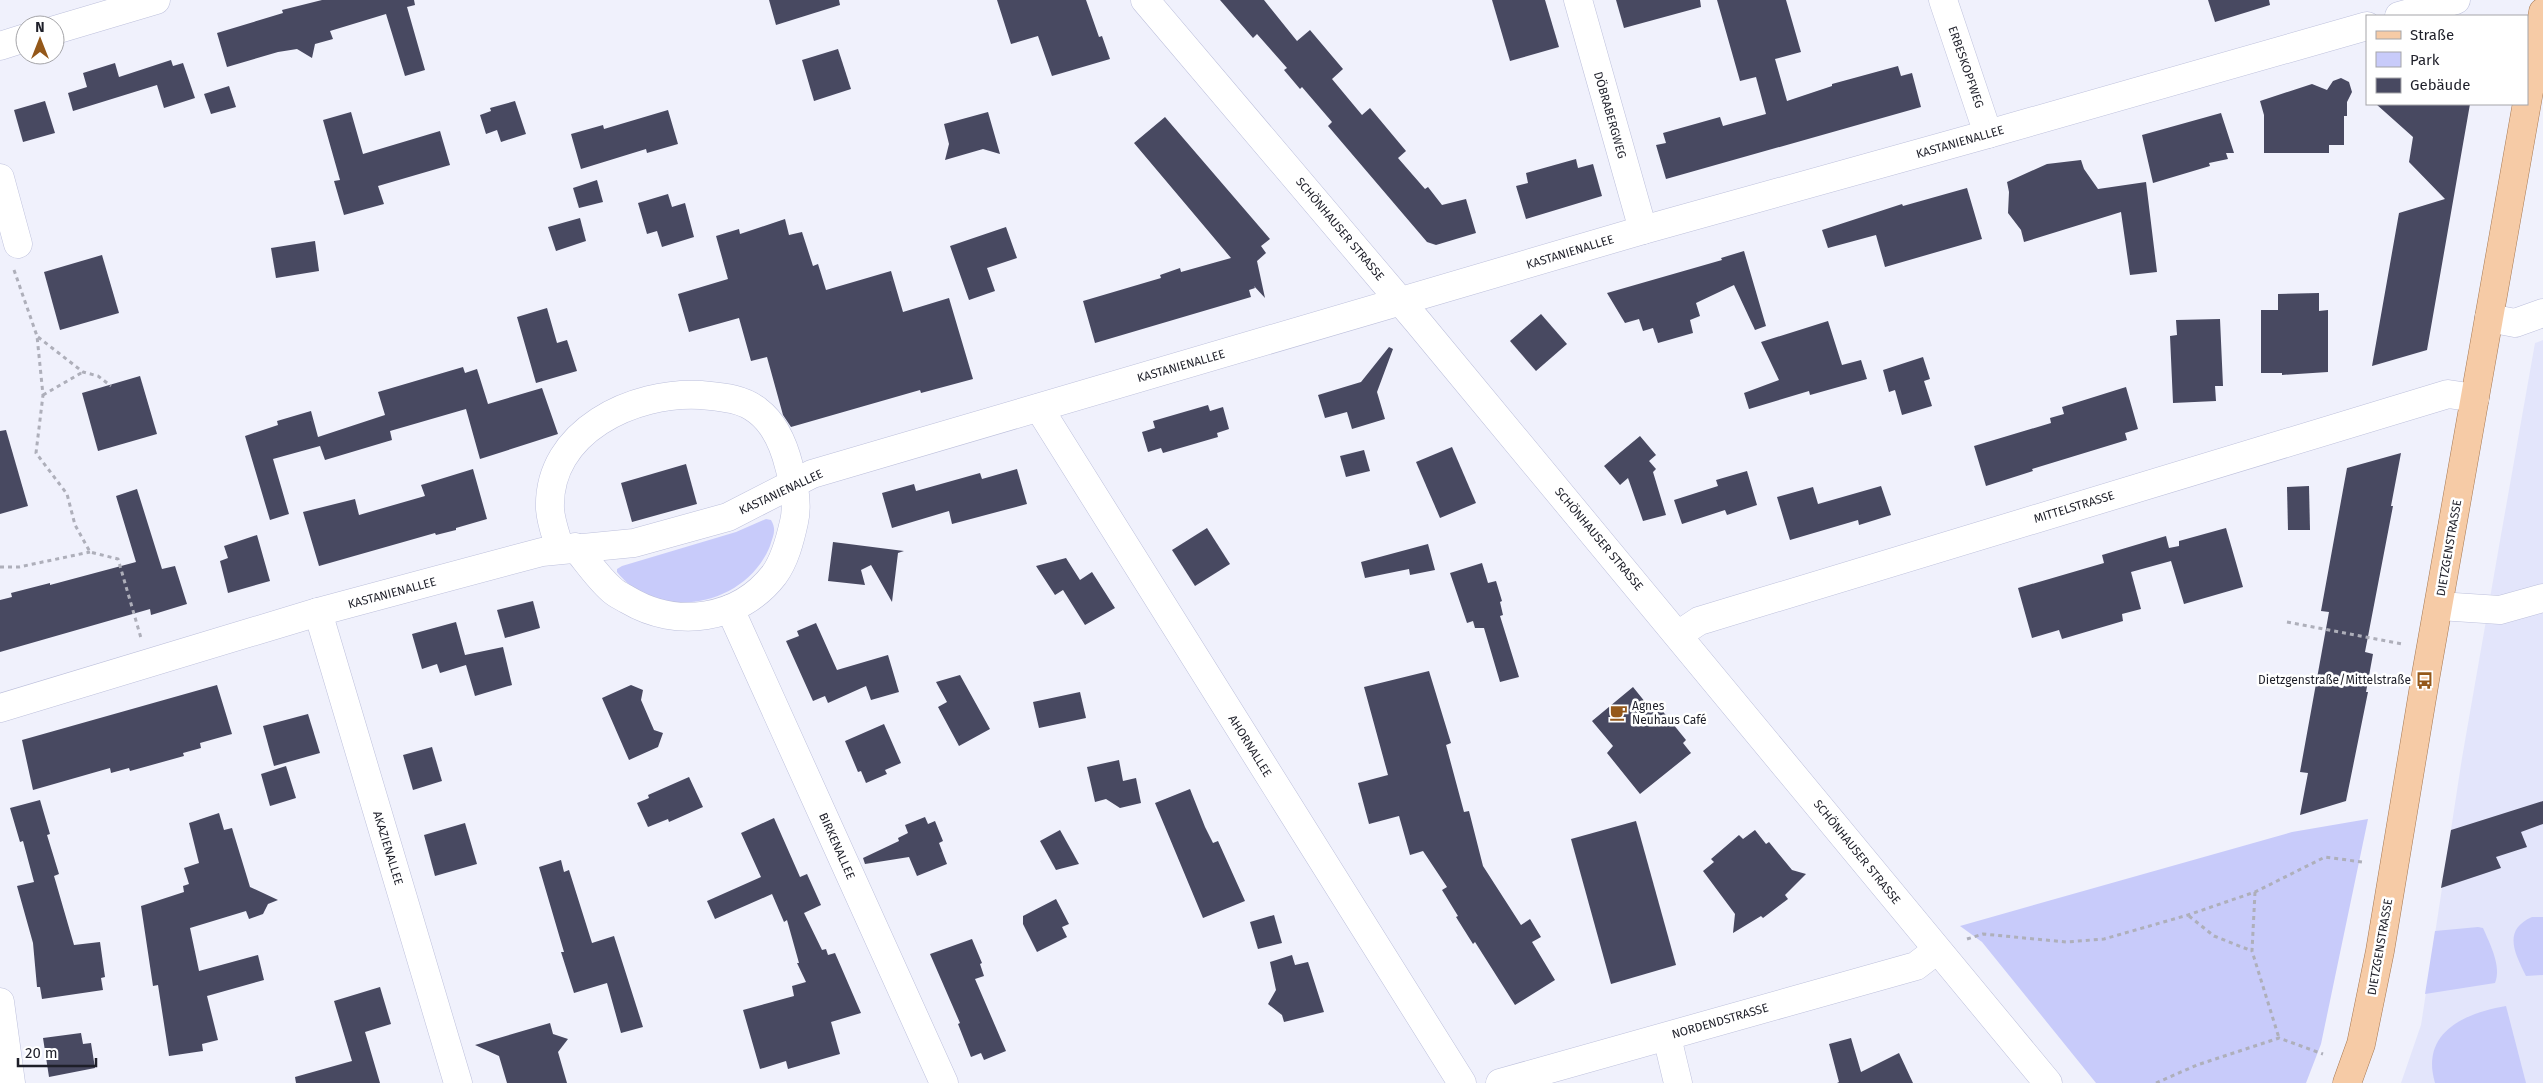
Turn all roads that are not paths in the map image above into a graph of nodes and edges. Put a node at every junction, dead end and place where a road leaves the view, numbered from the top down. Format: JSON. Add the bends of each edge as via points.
{"nodes":[{"id":1,"x":156,"y":0,"type":"edge"},
{"id":2,"x":1145,"y":0,"type":"edge"},
{"id":3,"x":1578,"y":0,"type":"edge"},
{"id":4,"x":1943,"y":0,"type":"edge"},
{"id":5,"x":2456,"y":0,"type":"edge"},
{"id":6,"x":2543,"y":12,"type":"edge"},
{"id":7,"x":2403,"y":15,"type":"edge"},
{"id":8,"x":2366,"y":26,"type":"edge"},
{"id":9,"x":65,"y":27,"type":"edge"},
{"id":10,"x":15,"y":41,"type":"edge"},
{"id":11,"x":0,"y":46,"type":"edge"},
{"id":12,"x":2528,"y":97,"type":"edge"},
{"id":13,"x":2527,"y":105,"type":"edge"},
{"id":14,"x":1988,"y":134,"type":"junction"},
{"id":15,"x":0,"y":178,"type":"edge"},
{"id":16,"x":1643,"y":230,"type":"junction"},
{"id":17,"x":14,"y":253,"type":"road end"},
{"id":18,"x":1402,"y":302,"type":"junction"},
{"id":19,"x":2543,"y":313,"type":"edge"},
{"id":20,"x":2489,"y":318,"type":"junction"},
{"id":21,"x":2475,"y":398,"type":"junction"},
{"id":22,"x":1039,"y":408,"type":"junction"},
{"id":23,"x":794,"y":484,"type":"junction"},
{"id":24,"x":568,"y":548,"type":"junction"},
{"id":25,"x":2543,"y":598,"type":"edge"},
{"id":26,"x":2439,"y":606,"type":"junction"},
{"id":27,"x":730,"y":609,"type":"junction"},
{"id":28,"x":318,"y":612,"type":"junction"},
{"id":29,"x":1678,"y":635,"type":"junction"},
{"id":30,"x":0,"y":708,"type":"edge"},
{"id":31,"x":1937,"y":950,"type":"junction"},
{"id":32,"x":0,"y":1002,"type":"edge"},
{"id":33,"x":1667,"y":1037,"type":"junction"},
{"id":34,"x":11,"y":1083,"type":"edge"},
{"id":35,"x":458,"y":1083,"type":"edge"},
{"id":36,"x":944,"y":1083,"type":"edge"},
{"id":37,"x":1462,"y":1083,"type":"edge"},
{"id":38,"x":1500,"y":1083,"type":"edge"},
{"id":39,"x":1678,"y":1083,"type":"edge"},
{"id":40,"x":2048,"y":1083,"type":"edge"},
{"id":41,"x":2348,"y":1083,"type":"edge"}],
"edges":[{"from":1,"to":9,"type":"street"},
{"from":2,"to":18,"type":"street","name":"SCHÖNHAUSER STRASSE"},
{"from":3,"to":16,"type":"street","name":"DÖBRABERGWEG"},
{"from":4,"to":14,"type":"street","name":"ERBESKOPFWEG"},
{"from":5,"to":7,"type":"street"},
{"from":6,"to":12,"type":"main road","name":"DIETZGENSTRASSE"},
{"from":8,"to":14,"type":"street","name":"KASTANIENALLEE"},
{"from":10,"to":11,"type":"street"},
{"from":13,"to":20,"type":"main road","name":"DIETZGENSTRASSE"},
{"from":14,"to":16,"type":"street","name":"KASTANIENALLEE"},
{"from":15,"to":17,"type":"street"},
{"from":16,"to":18,"type":"street","name":"KASTANIENALLEE"},
{"from":18,"to":22,"type":"street","name":"KASTANIENALLEE"},
{"from":18,"to":29,"type":"street","name":"SCHÖNHAUSER STRASSE"},
{"from":19,"to":20,"type":"street","via":[[2515,323]]},
{"from":20,"to":21,"type":"main road","name":"DIETZGENSTRASSE"},
{"from":21,"to":26,"type":"main road","name":"DIETZGENSTRASSE"},
{"from":21,"to":29,"type":"street","name":"MITTELSTRASSE","via":[[2448,394],[1699,621]]},
{"from":22,"to":23,"type":"street","name":"KASTANIENALLEE","via":[[812,474]]},
{"from":22,"to":37,"type":"street","name":"AHORNALLEE"},
{"from":23,"to":24,"type":"street","name":"KASTANIENALLEE","via":[[728,517],[634,543]]},
{"from":23,"to":24,"type":"street","via":[[787,456],[772,425],[758,410],[737,400],[691,395],[665,396],[638,403],[597,421],[568,450],[557,468],[550,506],[551,522]]},
{"from":23,"to":27,"type":"street","via":[[795,519],[785,556],[775,574],[760,590]]},
{"from":24,"to":27,"type":"street","via":[[613,591],[640,608],[677,618]]},
{"from":24,"to":28,"type":"street","name":"KASTANIENALLEE"},
{"from":25,"to":26,"type":"street","via":[[2500,610]]},
{"from":26,"to":41,"type":"main road","name":"DIETZGENSTRASSE","via":[[2369,1009],[2362,1044]]},
{"from":27,"to":36,"type":"street","name":"BIRKENALLEE"},
{"from":28,"to":30,"type":"street","name":"KASTANIENALLEE"},
{"from":28,"to":35,"type":"street","name":"AKAZIENALLEE"},
{"from":29,"to":31,"type":"street","name":"SCHÖNHAUSER STRASSE"},
{"from":31,"to":33,"type":"street","name":"NORDENDSTRASSE","via":[[1916,966]]},
{"from":31,"to":40,"type":"street","name":"SCHÖNHAUSER STRASSE"},
{"from":32,"to":34,"type":"street"},
{"from":33,"to":38,"type":"street","name":"NORDENDSTRASSE"},
{"from":33,"to":39,"type":"street"}]}
